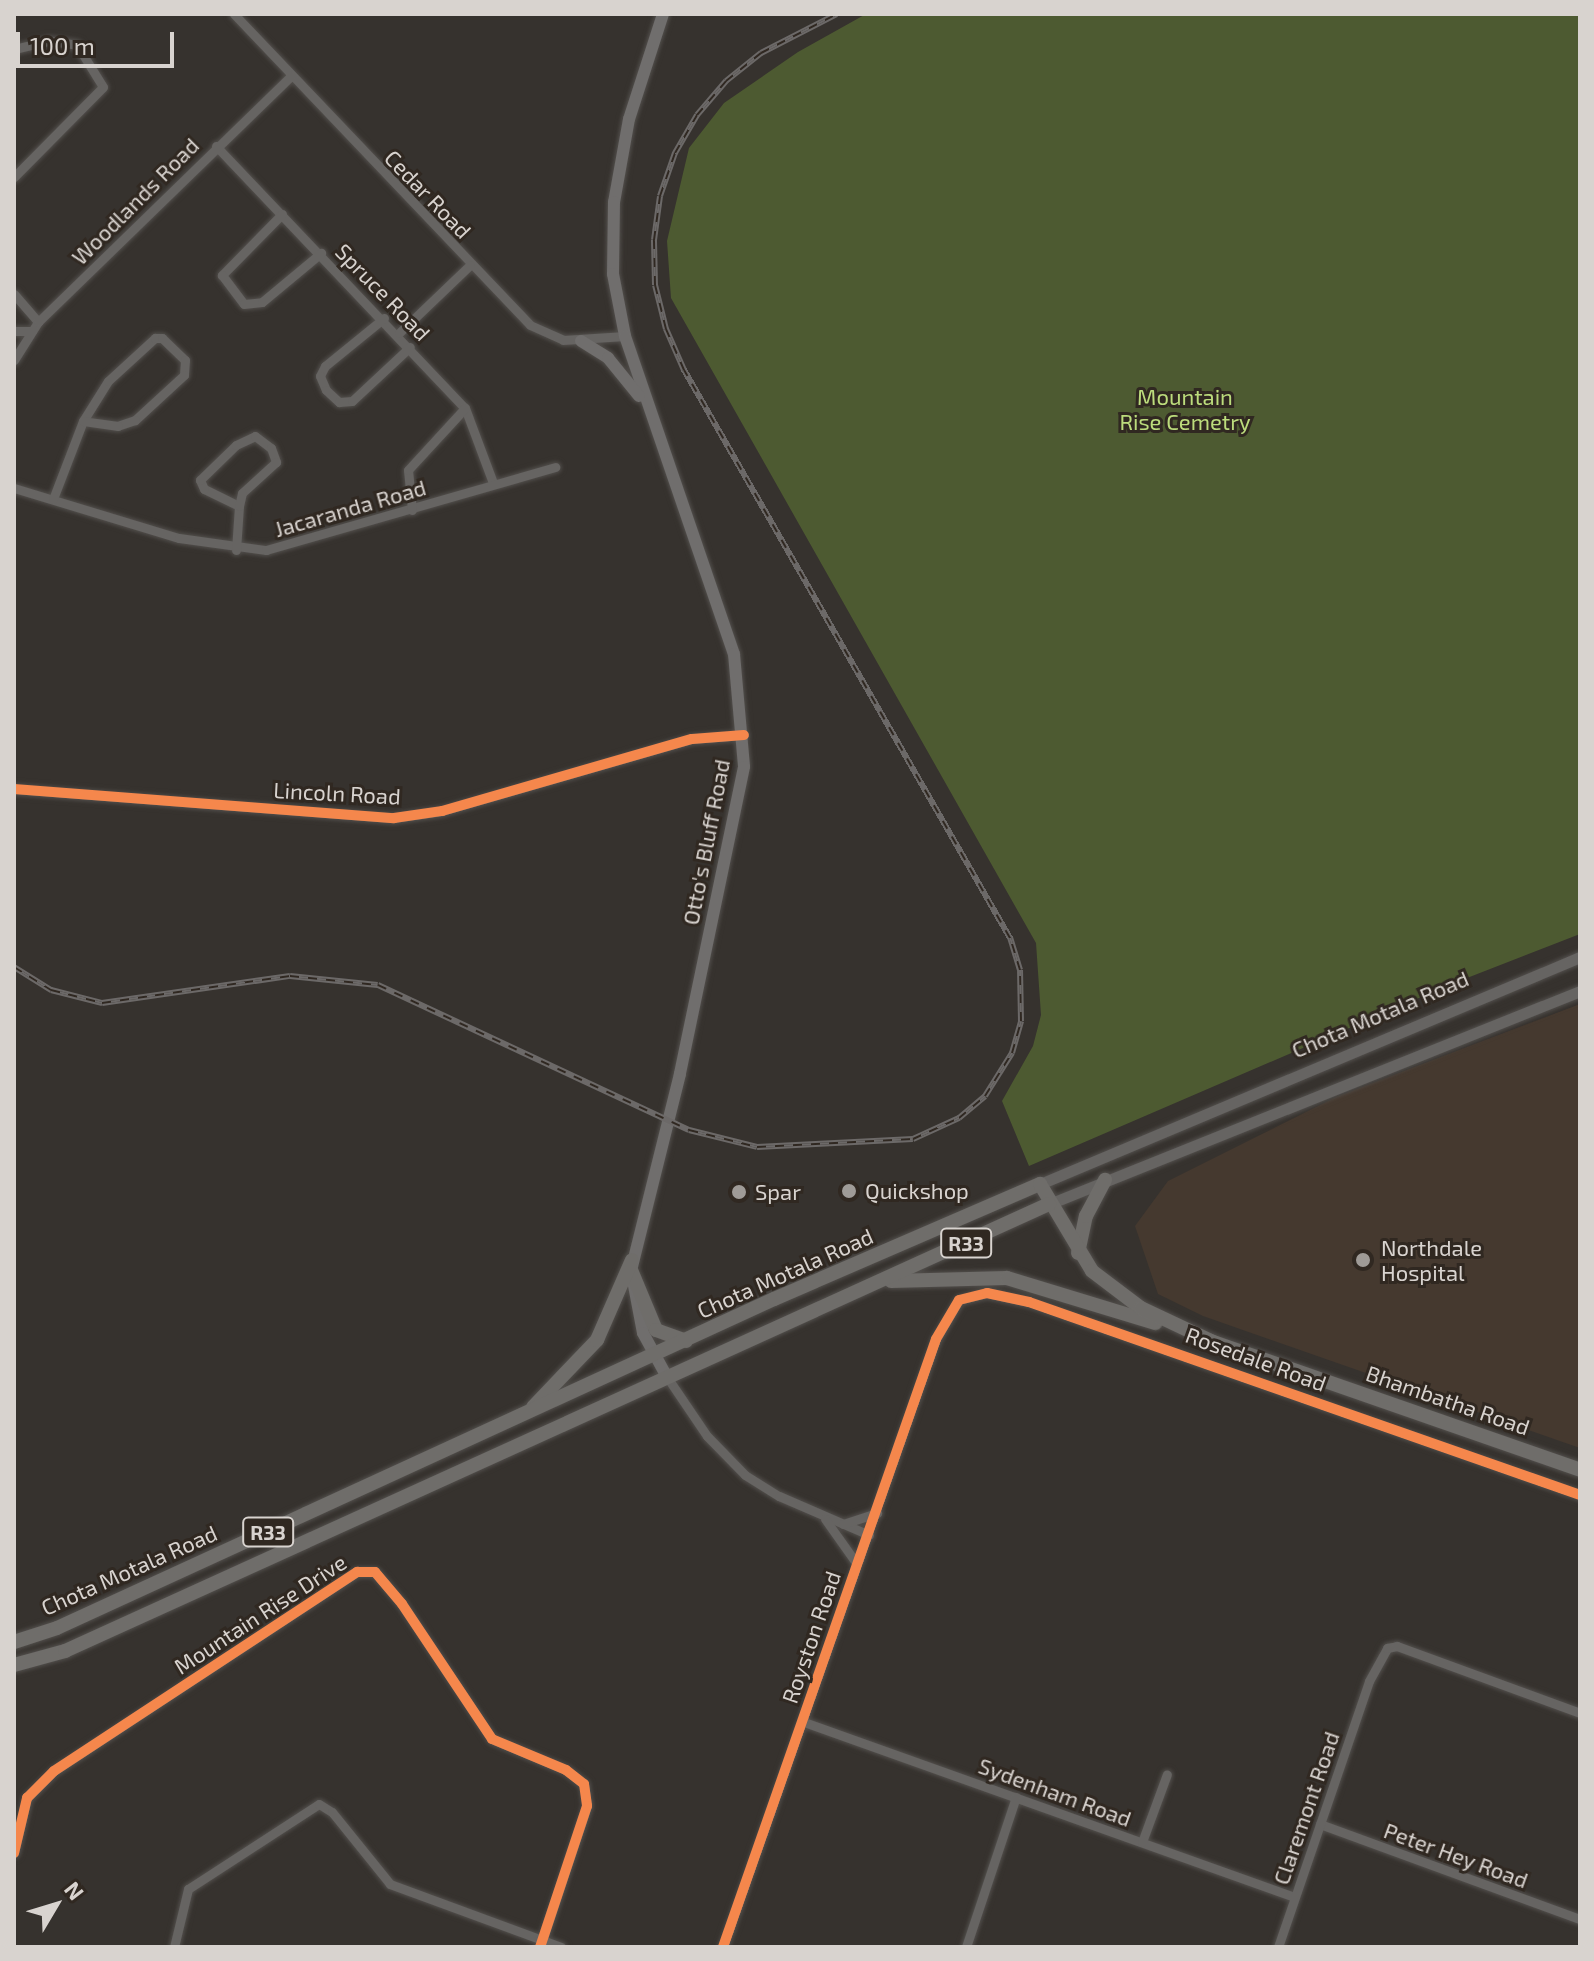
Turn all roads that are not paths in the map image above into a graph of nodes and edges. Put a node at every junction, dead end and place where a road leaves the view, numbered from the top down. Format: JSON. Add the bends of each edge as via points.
{"nodes":[{"id":1,"x":234,"y":14,"type":"edge"},
{"id":2,"x":663,"y":14,"type":"edge"},
{"id":3,"x":14,"y":49,"type":"edge"},
{"id":4,"x":291,"y":76,"type":"junction"},
{"id":5,"x":216,"y":146,"type":"junction"},
{"id":6,"x":14,"y":177,"type":"edge"},
{"id":7,"x":282,"y":214,"type":"junction"},
{"id":8,"x":321,"y":253,"type":"junction"},
{"id":9,"x":470,"y":265,"type":"junction"},
{"id":10,"x":14,"y":294,"type":"edge"},
{"id":11,"x":384,"y":318,"type":"junction"},
{"id":12,"x":35,"y":326,"type":"junction"},
{"id":13,"x":14,"y":331,"type":"edge"},
{"id":14,"x":399,"y":333,"type":"junction"},
{"id":15,"x":625,"y":336,"type":"junction"},
{"id":16,"x":581,"y":341,"type":"junction"},
{"id":17,"x":410,"y":347,"type":"junction"},
{"id":18,"x":14,"y":360,"type":"edge"},
{"id":19,"x":465,"y":408,"type":"junction"},
{"id":20,"x":648,"y":408,"type":"junction"},
{"id":21,"x":83,"y":421,"type":"junction"},
{"id":22,"x":555,"y":467,"type":"dead end"},
{"id":23,"x":493,"y":483,"type":"junction"},
{"id":24,"x":14,"y":488,"type":"edge"},
{"id":25,"x":53,"y":499,"type":"junction"},
{"id":26,"x":239,"y":506,"type":"junction"},
{"id":27,"x":412,"y":510,"type":"junction"},
{"id":28,"x":236,"y":550,"type":"junction"},
{"id":29,"x":744,"y":735,"type":"junction"},
{"id":30,"x":14,"y":789,"type":"edge"},
{"id":31,"x":1580,"y":957,"type":"edge"},
{"id":32,"x":1580,"y":991,"type":"edge"},
{"id":33,"x":1105,"y":1180,"type":"junction"},
{"id":34,"x":1040,"y":1184,"type":"junction"},
{"id":35,"x":1049,"y":1204,"type":"junction"},
{"id":36,"x":1078,"y":1253,"type":"junction"},
{"id":37,"x":632,"y":1265,"type":"junction"},
{"id":38,"x":882,"y":1281,"type":"junction"},
{"id":39,"x":936,"y":1339,"type":"joint"},
{"id":40,"x":686,"y":1341,"type":"junction"},
{"id":41,"x":1213,"y":1342,"type":"junction"},
{"id":42,"x":655,"y":1357,"type":"junction"},
{"id":43,"x":667,"y":1377,"type":"junction"},
{"id":44,"x":521,"y":1418,"type":"junction"},
{"id":45,"x":1580,"y":1470,"type":"edge"},
{"id":46,"x":1580,"y":1495,"type":"edge"},
{"id":47,"x":877,"y":1513,"type":"junction"},
{"id":48,"x":821,"y":1515,"type":"junction"},
{"id":49,"x":843,"y":1524,"type":"junction"},
{"id":50,"x":869,"y":1535,"type":"junction"},
{"id":51,"x":857,"y":1564,"type":"junction"},
{"id":52,"x":14,"y":1642,"type":"edge"},
{"id":53,"x":14,"y":1665,"type":"edge"},
{"id":54,"x":1580,"y":1713,"type":"edge"},
{"id":55,"x":804,"y":1722,"type":"junction"},
{"id":56,"x":1167,"y":1774,"type":"dead end"},
{"id":57,"x":1016,"y":1797,"type":"junction"},
{"id":58,"x":1320,"y":1824,"type":"junction"},
{"id":59,"x":1142,"y":1842,"type":"junction"},
{"id":60,"x":14,"y":1853,"type":"edge"},
{"id":61,"x":1294,"y":1897,"type":"junction"},
{"id":62,"x":1580,"y":1919,"type":"edge"},
{"id":63,"x":542,"y":1944,"type":"edge"},
{"id":64,"x":970,"y":1946,"type":"edge"},
{"id":65,"x":174,"y":1947,"type":"edge"},
{"id":66,"x":561,"y":1947,"type":"edge"},
{"id":67,"x":723,"y":1947,"type":"edge"},
{"id":68,"x":1278,"y":1947,"type":"edge"}],
"edges":[{"from":1,"to":4,"type":"street","name":"Cedar Road"},
{"from":2,"to":15,"type":"main road","name":"Otto's Bluff Road","via":[[629,119],[614,202],[613,274]]},
{"from":3,"to":6,"type":"street","via":[[50,41],[77,45],[103,87]]},
{"from":4,"to":5,"type":"street","name":"Woodlands Road"},
{"from":4,"to":9,"type":"street","name":"Cedar Road"},
{"from":5,"to":7,"type":"street","name":"Spruce Road"},
{"from":5,"to":12,"type":"street","name":"Woodlands Road"},
{"from":7,"to":8,"type":"street","name":"Spruce Road"},
{"from":7,"to":8,"type":"street","via":[[222,275],[244,304],[262,302]]},
{"from":8,"to":11,"type":"street","name":"Spruce Road"},
{"from":9,"to":14,"type":"street"},
{"from":9,"to":16,"type":"street","name":"Cedar Road","via":[[542,334]]},
{"from":10,"to":12,"type":"street"},
{"from":11,"to":14,"type":"street","name":"Spruce Road"},
{"from":11,"to":17,"type":"street","via":[[322,371],[321,383],[335,399],[352,401]]},
{"from":12,"to":13,"type":"street"},
{"from":12,"to":18,"type":"street","name":"Woodlands Road"},
{"from":14,"to":17,"type":"street","name":"Spruce Road"},
{"from":15,"to":16,"type":"street","name":"Cedar Road"},
{"from":15,"to":20,"type":"main road","name":"Otto's Bluff Road"},
{"from":16,"to":20,"type":"main road","via":[[620,370]]},
{"from":17,"to":19,"type":"street","name":"Spruce Road"},
{"from":19,"to":23,"type":"street","name":"Spruce Road"},
{"from":19,"to":27,"type":"street","via":[[408,470]]},
{"from":20,"to":29,"type":"main road","name":"Otto's Bluff Road","via":[[730,642]]},
{"from":21,"to":21,"type":"street","via":[[128,425],[172,389],[184,375],[185,360],[162,338],[155,338],[108,381]]},
{"from":21,"to":25,"type":"street"},
{"from":22,"to":23,"type":"street","name":"Jacaranda Road"},
{"from":23,"to":27,"type":"street","name":"Jacaranda Road"},
{"from":24,"to":25,"type":"street","name":"Jacaranda Road"},
{"from":25,"to":28,"type":"street","name":"Jacaranda Road"},
{"from":26,"to":26,"type":"street","via":[[242,493],[276,462],[271,448],[255,436],[236,445],[200,480],[204,489]]},
{"from":26,"to":28,"type":"street"},
{"from":27,"to":28,"type":"street","name":"Jacaranda Road","via":[[266,550]]},
{"from":29,"to":30,"type":"street","name":"Lincoln Road","via":[[692,739],[442,811],[394,818]]},
{"from":29,"to":37,"type":"main road","name":"Otto's Bluff Road","via":[[741,789],[680,1074]]},
{"from":31,"to":34,"type":"street","name":"Chota Motala Road"},
{"from":32,"to":33,"type":"street","name":"Chota Motala Road"},
{"from":33,"to":35,"type":"street","name":"Chota Motala Road"},
{"from":33,"to":36,"type":"main road","via":[[1086,1216]]},
{"from":34,"to":35,"type":"main road","name":"Bhambatha Road"},
{"from":34,"to":40,"type":"main road","name":"Chota Motala Road","number":"R33"},
{"from":35,"to":36,"type":"main road","name":"Bhambatha Road"},
{"from":35,"to":38,"type":"main road","name":"Chota Motala Road","number":"R33"},
{"from":36,"to":41,"type":"main road","name":"Bhambatha Road","via":[[1124,1298]]},
{"from":37,"to":40,"type":"main road","via":[[651,1324],[667,1338]]},
{"from":37,"to":42,"type":"main road","name":"Otto's Bluff Road","via":[[637,1311]]},
{"from":37,"to":44,"type":"main road","via":[[597,1340]]},
{"from":38,"to":41,"type":"main road","via":[[1007,1278]]},
{"from":38,"to":43,"type":"main road","name":"Chota Motala Road","number":"R33"},
{"from":39,"to":46,"type":"street","name":"Rosedale Road","via":[[950,1308],[972,1294],[1029,1302]]},
{"from":39,"to":47,"type":"street","name":"Royston Road"},
{"from":40,"to":42,"type":"main road","name":"Chota Motala Road","number":"R33"},
{"from":41,"to":45,"type":"main road","name":"Bhambatha Road"},
{"from":42,"to":43,"type":"main road","name":"Otto's Bluff Road"},
{"from":42,"to":44,"type":"main road","name":"Chota Motala Road","number":"R33"},
{"from":43,"to":48,"type":"street","name":"Otto's Bluff Road","via":[[707,1436],[745,1475]]},
{"from":43,"to":53,"type":"main road","name":"Chota Motala Road","number":"R33","via":[[65,1651]]},
{"from":44,"to":52,"type":"main road","name":"Chota Motala Road","number":"R33","via":[[57,1628]]},
{"from":47,"to":49,"type":"street"},
{"from":47,"to":50,"type":"street","name":"Royston Road"},
{"from":48,"to":49,"type":"street","name":"Otto's Bluff Road"},
{"from":48,"to":51,"type":"street","via":[[846,1541]]},
{"from":49,"to":50,"type":"street","name":"Otto's Bluff Road"},
{"from":50,"to":51,"type":"street","name":"Royston Road"},
{"from":51,"to":55,"type":"street","name":"Royston Road"},
{"from":54,"to":58,"type":"street","name":"Claremont Road","via":[[1397,1646],[1383,1651]]},
{"from":55,"to":57,"type":"street","name":"Sydenham Road"},
{"from":55,"to":67,"type":"street","name":"Royston Road"},
{"from":56,"to":59,"type":"street"},
{"from":57,"to":59,"type":"street","name":"Sydenham Road"},
{"from":57,"to":64,"type":"street"},
{"from":58,"to":61,"type":"street","name":"Claremont Road"},
{"from":58,"to":62,"type":"street","name":"Peter Hey Road"},
{"from":59,"to":61,"type":"street","name":"Sydenham Road"},
{"from":60,"to":63,"type":"street","name":"Mountain Rise Drive","via":[[27,1798],[54,1771],[357,1572],[375,1572],[492,1739],[566,1770],[584,1784],[587,1806]]},
{"from":61,"to":68,"type":"street","name":"Claremont Road"},
{"from":63,"to":65,"type":"street","via":[[390,1884],[332,1812],[319,1804],[195,1882],[179,1908]]},
{"from":63,"to":66,"type":"street"}]}
